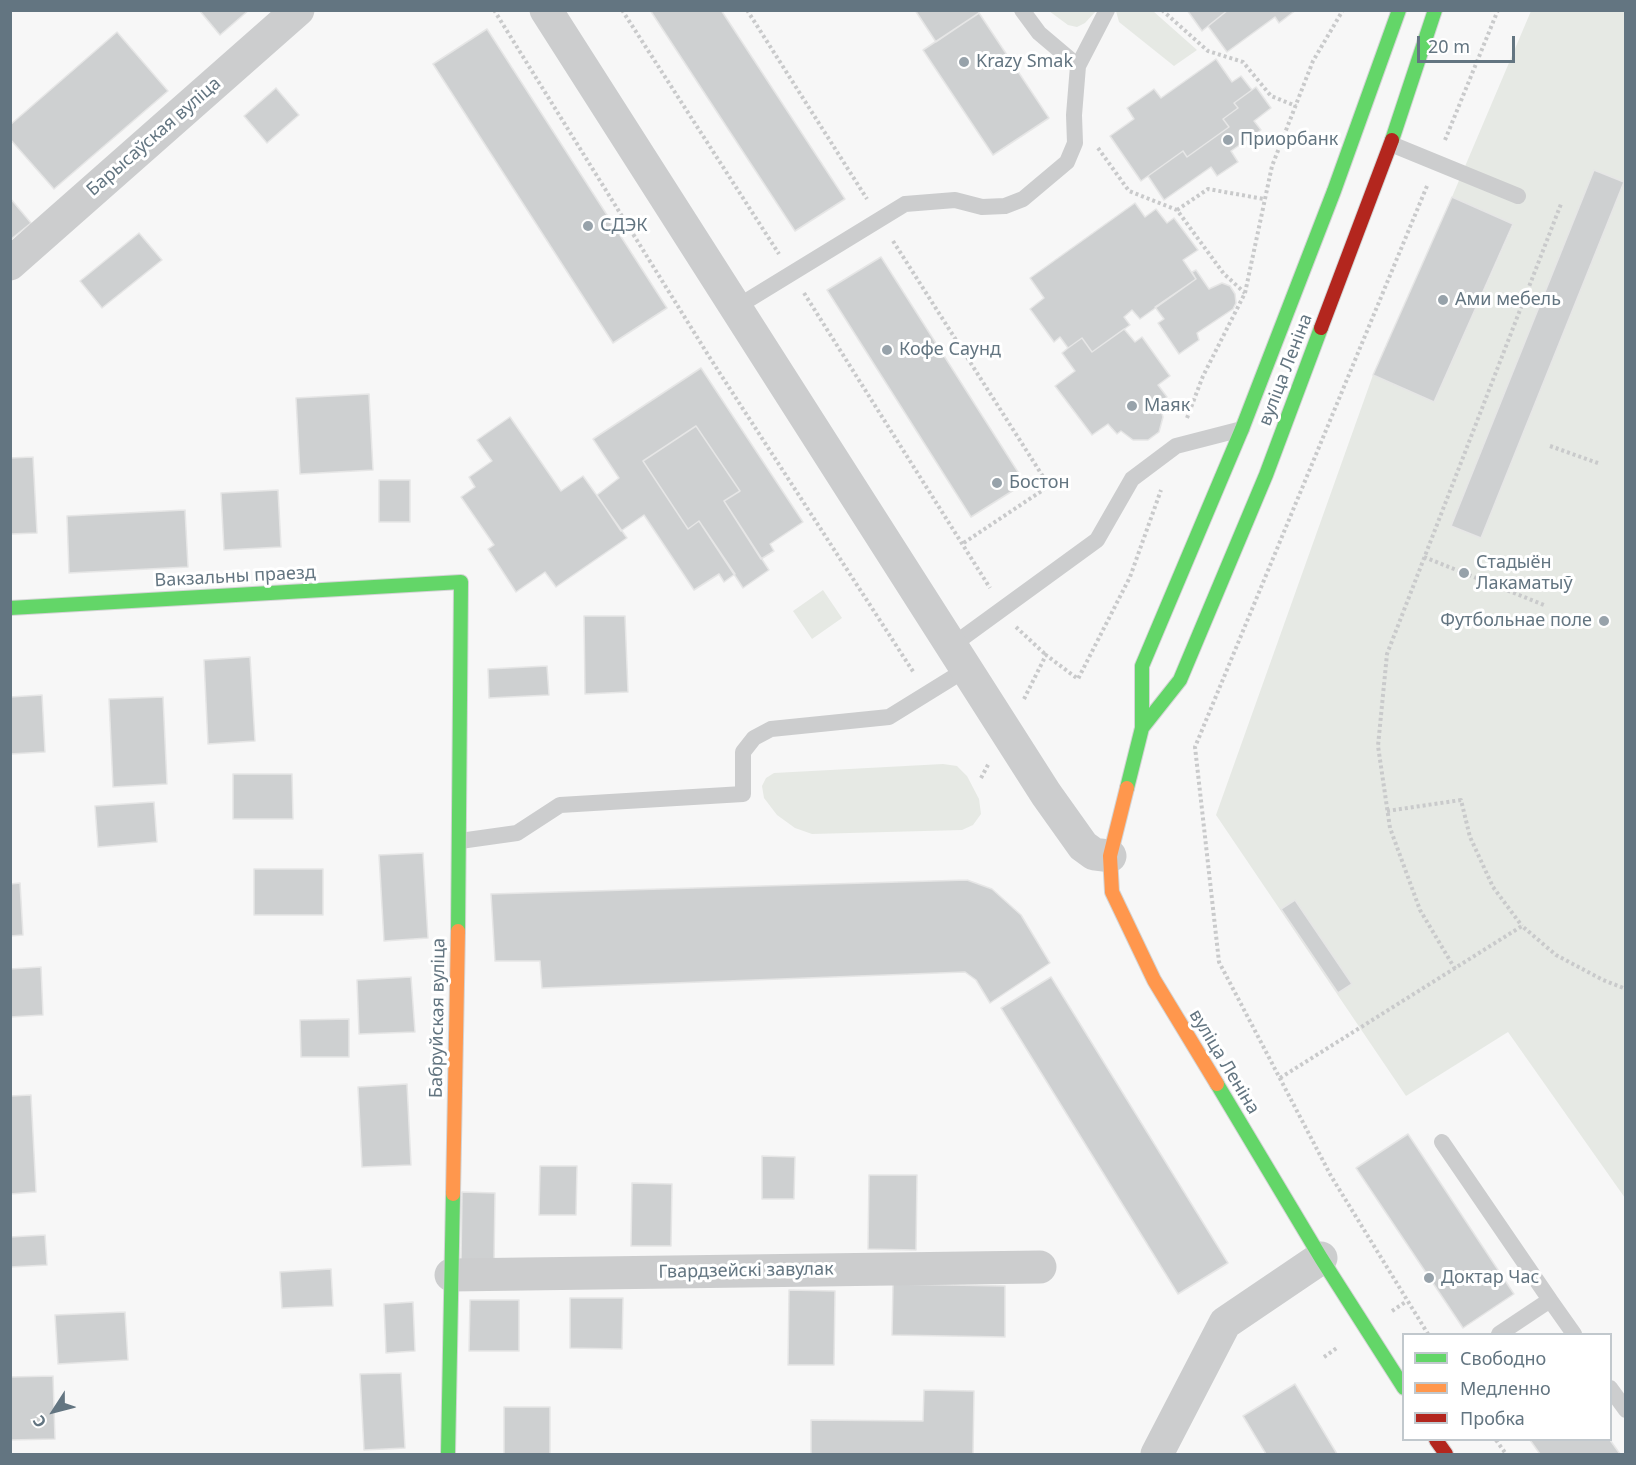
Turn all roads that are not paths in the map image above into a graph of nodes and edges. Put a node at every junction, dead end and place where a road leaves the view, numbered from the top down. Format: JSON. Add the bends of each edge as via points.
{"nodes":[{"id":1,"x":298,"y":10,"type":"edge"},
{"id":2,"x":546,"y":10,"type":"edge"},
{"id":3,"x":1022,"y":10,"type":"edge"},
{"id":4,"x":1107,"y":10,"type":"edge"},
{"id":5,"x":1399,"y":10,"type":"edge"},
{"id":6,"x":1435,"y":10,"type":"edge"},
{"id":7,"x":1078,"y":66,"type":"junction"},
{"id":8,"x":1391,"y":144,"type":"junction"},
{"id":9,"x":1518,"y":196,"type":"dead end"},
{"id":10,"x":10,"y":264,"type":"edge"},
{"id":11,"x":735,"y":308,"type":"junction"},
{"id":12,"x":1242,"y":429,"type":"junction"},
{"id":13,"x":461,"y":582,"type":"joint"},
{"id":14,"x":10,"y":608,"type":"edge"},
{"id":15,"x":958,"y":659,"type":"junction"},
{"id":16,"x":1142,"y":728,"type":"junction"},
{"id":17,"x":460,"y":841,"type":"junction"},
{"id":18,"x":1110,"y":856,"type":"junction"},
{"id":19,"x":1442,"y":1142,"type":"dead end"},
{"id":20,"x":1322,"y":1258,"type":"junction"},
{"id":21,"x":1040,"y":1267,"type":"dead end"},
{"id":22,"x":451,"y":1275,"type":"junction"},
{"id":23,"x":1550,"y":1300,"type":"junction"},
{"id":24,"x":1501,"y":1333,"type":"edge"},
{"id":25,"x":1573,"y":1333,"type":"edge"},
{"id":26,"x":1402,"y":1385,"type":"edge"},
{"id":27,"x":1612,"y":1389,"type":"edge"},
{"id":28,"x":1626,"y":1410,"type":"edge"},
{"id":29,"x":1437,"y":1441,"type":"edge"},
{"id":30,"x":448,"y":1455,"type":"edge"},
{"id":31,"x":1157,"y":1455,"type":"edge"},
{"id":32,"x":1446,"y":1455,"type":"edge"}],
"edges":[{"from":1,"to":10,"type":"street","name":"Барысаўская вуліца"},
{"from":2,"to":11,"type":"street"},
{"from":3,"to":7,"type":"lane","via":[[1039,33]]},
{"from":4,"to":7,"type":"lane"},
{"from":5,"to":12,"type":"main road","name":"вуліца Леніна"},
{"from":6,"to":8,"type":"main road","name":"вуліца Леніна"},
{"from":7,"to":11,"type":"lane","via":[[1075,143],[1067,162],[1023,199],[1005,206],[982,207],[955,200],[905,204]]},
{"from":8,"to":9,"type":"lane"},
{"from":8,"to":16,"type":"main road","name":"вуліца Леніна","via":[[1266,475],[1180,680]]},
{"from":11,"to":15,"type":"street"},
{"from":12,"to":15,"type":"lane","via":[[1176,446],[1132,479],[1097,540],[1003,609]]},
{"from":12,"to":16,"type":"main road","name":"вуліца Леніна","via":[[1142,666]]},
{"from":13,"to":14,"type":"main road","name":"Вакзальны праезд"},
{"from":13,"to":17,"type":"main road","name":"Бабруйская вуліца"},
{"from":15,"to":17,"type":"lane","via":[[928,694],[889,717],[771,729],[754,738],[743,752],[743,794],[560,805],[517,833]]},
{"from":15,"to":18,"type":"street","via":[[1083,846],[1094,854]]},
{"from":16,"to":18,"type":"main road","name":"вуліца Леніна"},
{"from":17,"to":22,"type":"main road","name":"Бабруйская вуліца"},
{"from":18,"to":20,"type":"main road","name":"вуліца Леніна","via":[[1112,892],[1154,980]]},
{"from":19,"to":23,"type":"lane"},
{"from":20,"to":26,"type":"main road","name":"вуліца Леніна"},
{"from":20,"to":31,"type":"street","via":[[1225,1323]]},
{"from":21,"to":22,"type":"street","name":"Гвардзейскі завулак"},
{"from":22,"to":30,"type":"main road","name":"Бабруйская вуліца"},
{"from":23,"to":24,"type":"lane"},
{"from":23,"to":25,"type":"lane"},
{"from":27,"to":28,"type":"lane"},
{"from":29,"to":32,"type":"main road"}]}
